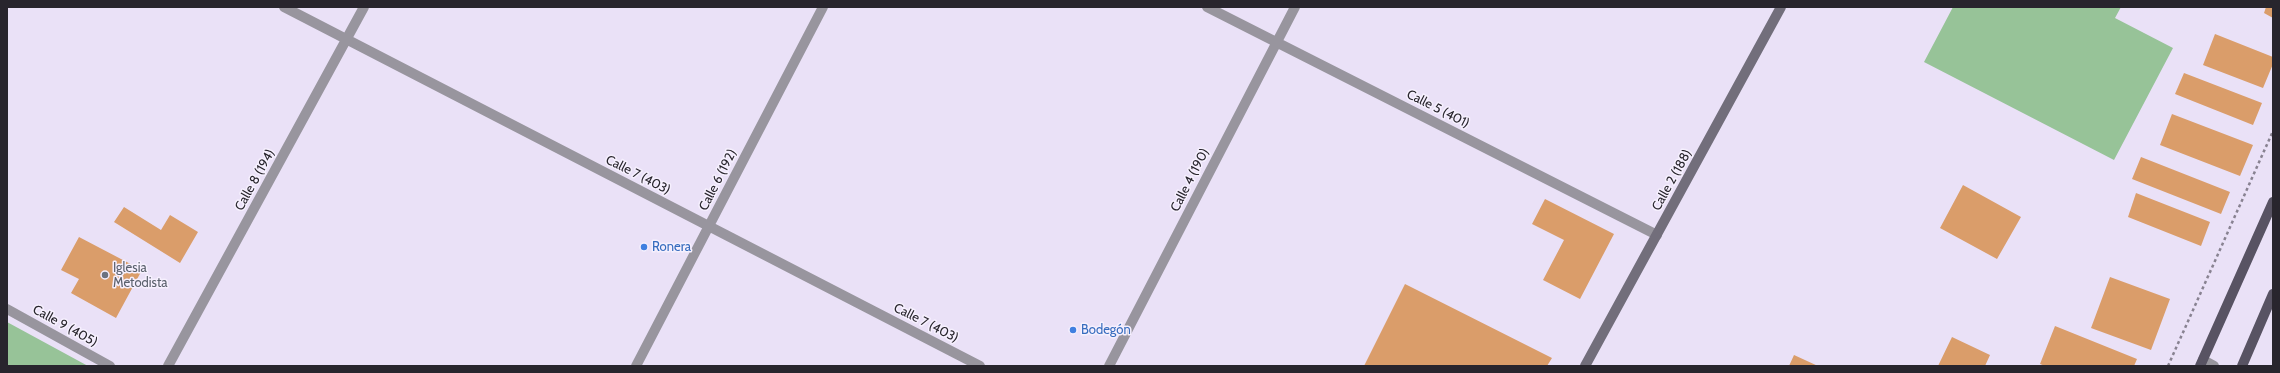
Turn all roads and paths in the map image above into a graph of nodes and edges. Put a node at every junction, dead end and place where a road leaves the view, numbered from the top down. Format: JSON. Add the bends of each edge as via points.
{"nodes":[{"id":1,"x":284,"y":7,"type":"edge"},
{"id":2,"x":364,"y":7,"type":"edge"},
{"id":3,"x":823,"y":7,"type":"edge"},
{"id":4,"x":1207,"y":7,"type":"edge"},
{"id":5,"x":1295,"y":7,"type":"edge"},
{"id":6,"x":1781,"y":7,"type":"edge"},
{"id":7,"x":346,"y":39,"type":"junction"},
{"id":8,"x":1277,"y":42,"type":"junction"},
{"id":9,"x":2273,"y":131,"type":"edge"},
{"id":10,"x":2273,"y":202,"type":"edge"},
{"id":11,"x":709,"y":226,"type":"junction"},
{"id":12,"x":1657,"y":235,"type":"junction"},
{"id":13,"x":2273,"y":294,"type":"edge"},
{"id":14,"x":7,"y":309,"type":"edge"},
{"id":15,"x":2202,"y":363,"type":"edge"},
{"id":16,"x":110,"y":366,"type":"edge"},
{"id":17,"x":168,"y":366,"type":"edge"},
{"id":18,"x":636,"y":366,"type":"edge"},
{"id":19,"x":980,"y":366,"type":"edge"},
{"id":20,"x":1109,"y":366,"type":"edge"},
{"id":21,"x":1585,"y":366,"type":"edge"},
{"id":22,"x":2168,"y":366,"type":"edge"},
{"id":23,"x":2214,"y":366,"type":"edge"},
{"id":24,"x":2242,"y":366,"type":"edge"}],
"edges":[{"from":1,"to":7,"type":"street","name":"Calle 7 (403)"},
{"from":2,"to":7,"type":"street","name":"Calle 8 (194)"},
{"from":3,"to":11,"type":"street","name":"Calle 6 (192)"},
{"from":4,"to":8,"type":"street","name":"Calle 5 (401)"},
{"from":5,"to":8,"type":"street","name":"Calle 4 (190)"},
{"from":6,"to":12,"type":"main road","name":"Calle 2 (188)"},
{"from":7,"to":11,"type":"street","name":"Calle 7 (403)"},
{"from":7,"to":17,"type":"street","name":"Calle 8 (194)"},
{"from":8,"to":12,"type":"street","name":"Calle 5 (401)"},
{"from":8,"to":20,"type":"street","name":"Calle 4 (190)"},
{"from":9,"to":22,"type":"path"},
{"from":10,"to":15,"type":"main road"},
{"from":11,"to":18,"type":"street","name":"Calle 6 (192)"},
{"from":11,"to":19,"type":"street","name":"Calle 7 (403)"},
{"from":12,"to":21,"type":"main road","name":"Calle 2 (188)"},
{"from":13,"to":24,"type":"main road"},
{"from":14,"to":16,"type":"street","name":"Calle 9 (405)"},
{"from":15,"to":23,"type":"street"}]}
